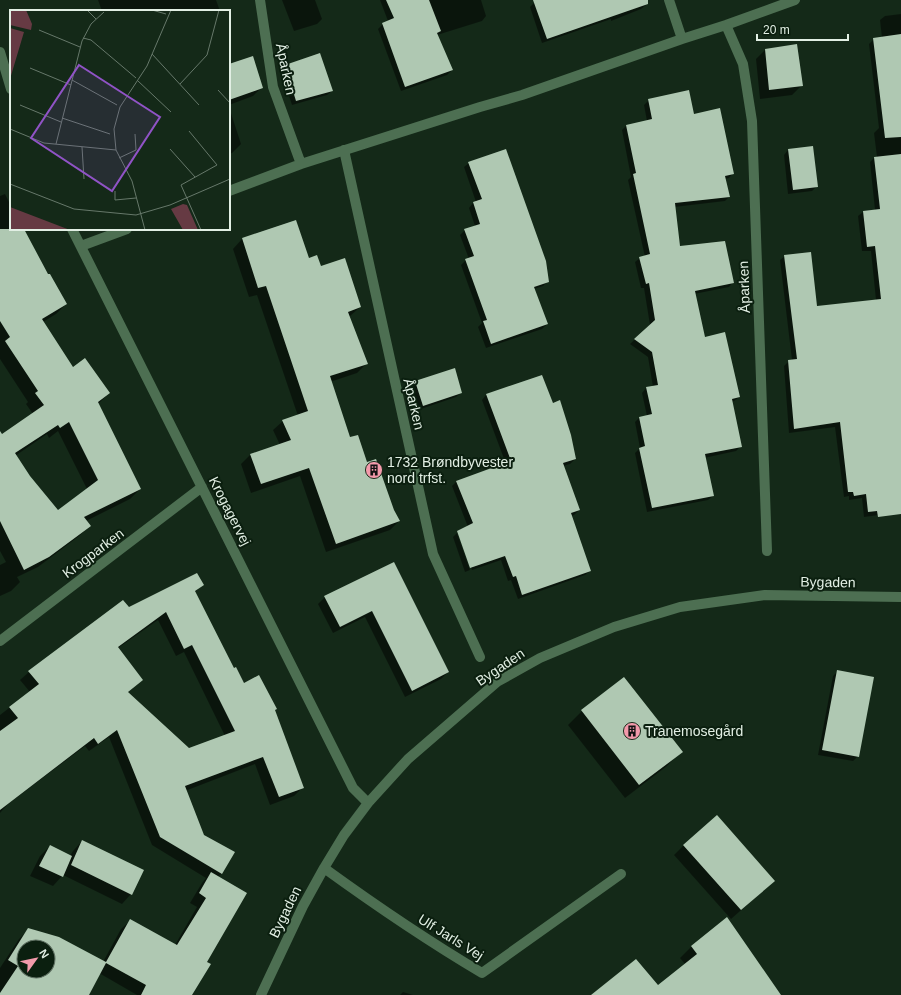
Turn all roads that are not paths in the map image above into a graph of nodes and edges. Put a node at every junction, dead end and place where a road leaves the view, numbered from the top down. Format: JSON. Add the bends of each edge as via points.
{"nodes":[{"id":1,"x":260,"y":0,"type":"edge"},
{"id":2,"x":669,"y":0,"type":"edge"},
{"id":3,"x":795,"y":0,"type":"edge"},
{"id":4,"x":726,"y":25,"type":"junction"},
{"id":5,"x":682,"y":39,"type":"junction"},
{"id":6,"x":0,"y":52,"type":"edge"},
{"id":7,"x":10,"y":86,"type":"edge"},
{"id":8,"x":344,"y":150,"type":"junction"},
{"id":9,"x":302,"y":164,"type":"junction"},
{"id":10,"x":230,"y":191,"type":"edge"},
{"id":11,"x":73,"y":230,"type":"edge"},
{"id":12,"x":124,"y":230,"type":"edge"},
{"id":13,"x":81,"y":246,"type":"junction"},
{"id":14,"x":202,"y":487,"type":"junction"},
{"id":15,"x":767,"y":551,"type":"dead end"},
{"id":16,"x":901,"y":597,"type":"edge"},
{"id":17,"x":0,"y":641,"type":"edge"},
{"id":18,"x":480,"y":657,"type":"dead end"},
{"id":19,"x":368,"y":803,"type":"junction"},
{"id":20,"x":324,"y":868,"type":"junction"},
{"id":21,"x":621,"y":874,"type":"dead end"},
{"id":22,"x":261,"y":995,"type":"edge"}],
"edges":[{"from":1,"to":9,"type":"street","name":"Åparken","via":[[273,87]]},
{"from":2,"to":5,"type":"street"},
{"from":3,"to":4,"type":"street"},
{"from":4,"to":5,"type":"street"},
{"from":4,"to":15,"type":"street","name":"Åparken","via":[[743,64],[752,121]]},
{"from":5,"to":8,"type":"street","via":[[522,94]]},
{"from":6,"to":7,"type":"street"},
{"from":8,"to":9,"type":"street"},
{"from":8,"to":18,"type":"street","name":"Åparken","via":[[433,554]]},
{"from":9,"to":10,"type":"street"},
{"from":11,"to":13,"type":"street","name":"Krogagervej"},
{"from":12,"to":13,"type":"street"},
{"from":13,"to":14,"type":"street","name":"Krogagervej"},
{"from":14,"to":17,"type":"street","name":"Krogparken"},
{"from":14,"to":19,"type":"street","name":"Krogagervej","via":[[353,788]]},
{"from":16,"to":19,"type":"street","name":"Bygaden","via":[[765,595],[680,607],[614,627],[540,658],[497,682],[408,759]]},
{"from":19,"to":20,"type":"street","name":"Bygaden"},
{"from":20,"to":21,"type":"street","name":"Ulf Jarls Vej","via":[[380,908],[482,973]]},
{"from":20,"to":22,"type":"street","name":"Bygaden"}]}
